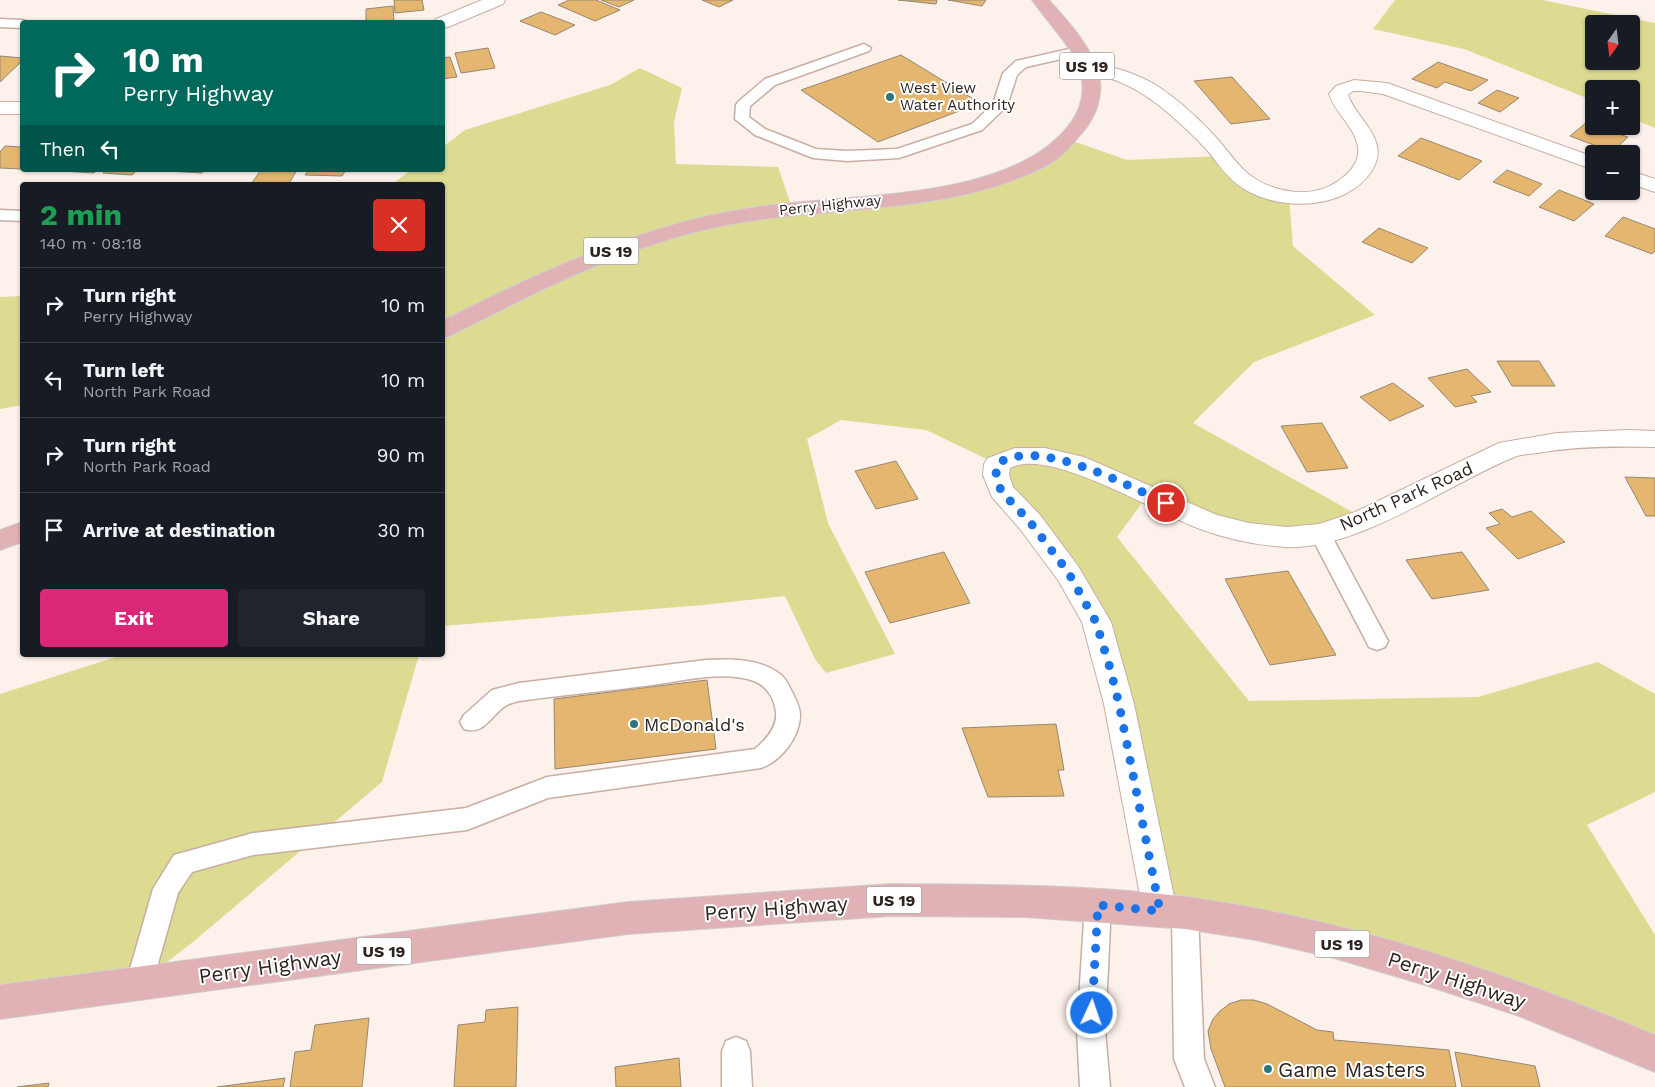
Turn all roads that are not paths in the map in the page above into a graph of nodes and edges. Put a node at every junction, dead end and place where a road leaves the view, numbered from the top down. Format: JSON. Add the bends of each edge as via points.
{"nodes":[{"id":1,"x":497,"y":0,"type":"edge"},
{"id":2,"x":1040,"y":0,"type":"edge"},
{"id":3,"x":445,"y":22,"type":"edge"},
{"id":4,"x":0,"y":23,"type":"edge"},
{"id":5,"x":20,"y":24,"type":"edge"},
{"id":6,"x":864,"y":48,"type":"dead end"},
{"id":7,"x":1083,"y":58,"type":"junction"},
{"id":8,"x":0,"y":108,"type":"edge"},
{"id":9,"x":20,"y":108,"type":"edge"},
{"id":10,"x":1585,"y":161,"type":"edge"},
{"id":11,"x":1640,"y":180,"type":"edge"},
{"id":12,"x":1655,"y":186,"type":"edge"},
{"id":13,"x":0,"y":215,"type":"edge"},
{"id":14,"x":20,"y":216,"type":"edge"},
{"id":15,"x":445,"y":329,"type":"edge"},
{"id":16,"x":1655,"y":440,"type":"edge"},
{"id":17,"x":20,"y":533,"type":"edge"},
{"id":18,"x":1321,"y":534,"type":"junction"},
{"id":19,"x":0,"y":540,"type":"edge"},
{"id":20,"x":1377,"y":641,"type":"dead end"},
{"id":21,"x":472,"y":722,"type":"dead end"},
{"id":22,"x":1098,"y":905,"type":"junction"},
{"id":23,"x":1172,"y":912,"type":"junction"},
{"id":24,"x":140,"y":983,"type":"junction"},
{"id":25,"x":0,"y":1002,"type":"edge"},
{"id":26,"x":736,"y":1051,"type":"dead end"},
{"id":27,"x":1655,"y":1054,"type":"edge"},
{"id":28,"x":738,"y":1087,"type":"edge"},
{"id":29,"x":1096,"y":1087,"type":"edge"},
{"id":30,"x":1200,"y":1087,"type":"edge"}],
"edges":[{"from":1,"to":3,"type":"street"},
{"from":2,"to":7,"type":"main road","number":"US 19"},
{"from":4,"to":5,"type":"lane"},
{"from":6,"to":7,"type":"lane","via":[[770,82],[743,105],[742,118],[760,132],[813,152],[847,156],[899,153],[977,127],[1000,106],[1010,73],[1020,64]]},
{"from":7,"to":10,"type":"street","via":[[1138,82],[1196,128],[1242,178],[1269,192],[1290,197],[1311,197],[1344,188],[1366,163],[1365,137],[1339,98],[1338,94],[1346,88],[1387,89]]},
{"from":7,"to":15,"type":"main road","name":"Perry Highway","number":"US 19","via":[[1091,83],[1090,102],[1077,127],[1047,155],[1002,178],[926,195],[762,212],[666,234],[570,268]]},
{"from":8,"to":9,"type":"street"},
{"from":11,"to":12,"type":"street"},
{"from":13,"to":14,"type":"lane"},
{"from":16,"to":18,"type":"street","name":"North Park Road","via":[[1557,441],[1508,450],[1365,519]]},
{"from":17,"to":19,"type":"main road"},
{"from":18,"to":20,"type":"lane"},
{"from":18,"to":23,"type":"street","name":"North Park Road","via":[[1287,537],[1249,533],[1209,522],[1075,463],[1054,458],[1023,456],[1005,458],[997,464],[996,475],[1001,491],[1030,522],[1068,572],[1096,622]]},
{"from":21,"to":24,"type":"lane","via":[[500,697],[519,692],[690,671],[737,669],[759,673],[775,682],[789,713],[780,739],[761,758],[548,788],[467,819],[253,844],[183,862],[166,889]]},
{"from":22,"to":23,"type":"main road","name":"Perry Highway","number":"US 19"},
{"from":22,"to":24,"type":"main road","name":"Perry Highway","number":"US 19","via":[[890,900],[628,918]]},
{"from":22,"to":29,"type":"lane","via":[[1092,1030]]},
{"from":23,"to":27,"type":"main road","name":"Perry Highway","number":"US 19","via":[[1256,924],[1426,968],[1588,1026]]},
{"from":23,"to":30,"type":"lane","via":[[1189,1059]]},
{"from":24,"to":25,"type":"main road","name":"Perry Highway","number":"US 19"},
{"from":26,"to":28,"type":"lane"}]}
